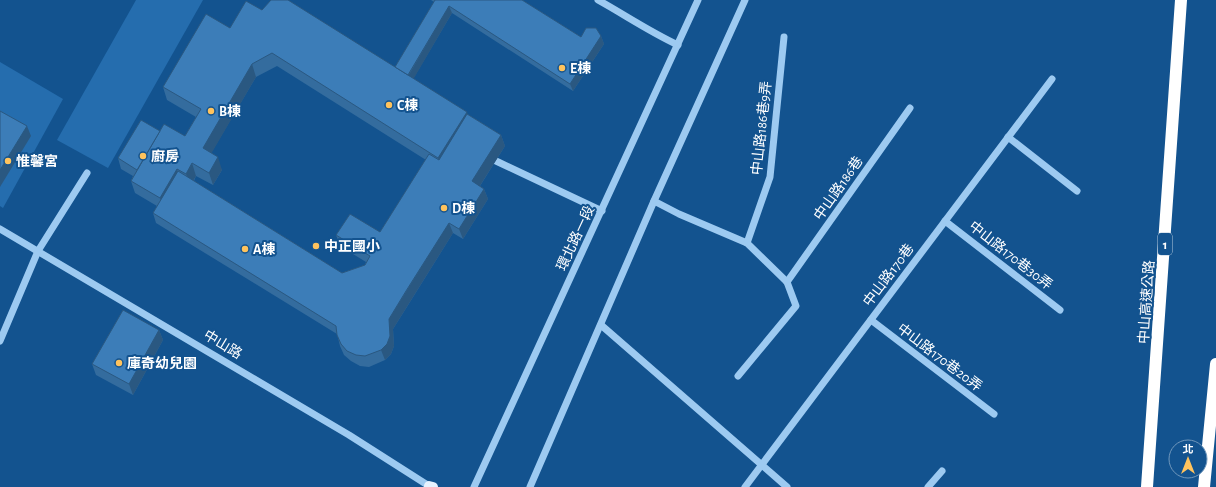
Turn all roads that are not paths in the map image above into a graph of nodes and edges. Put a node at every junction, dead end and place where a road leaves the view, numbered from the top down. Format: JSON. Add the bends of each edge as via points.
{"nodes":[{"id":1,"x":598,"y":0,"type":"edge"},
{"id":2,"x":698,"y":0,"type":"edge"},
{"id":3,"x":745,"y":0,"type":"edge"},
{"id":4,"x":1181,"y":0,"type":"edge"},
{"id":5,"x":784,"y":37,"type":"dead end"},
{"id":6,"x":678,"y":45,"type":"junction"},
{"id":7,"x":1052,"y":79,"type":"dead end"},
{"id":8,"x":910,"y":108,"type":"dead end"},
{"id":9,"x":1008,"y":137,"type":"junction"},
{"id":10,"x":496,"y":161,"type":"edge"},
{"id":11,"x":87,"y":173,"type":"dead end"},
{"id":12,"x":1077,"y":191,"type":"dead end"},
{"id":13,"x":654,"y":201,"type":"junction"},
{"id":14,"x":602,"y":211,"type":"junction"},
{"id":15,"x":945,"y":221,"type":"junction"},
{"id":16,"x":0,"y":229,"type":"edge"},
{"id":17,"x":747,"y":243,"type":"junction"},
{"id":18,"x":38,"y":251,"type":"junction"},
{"id":19,"x":787,"y":282,"type":"junction"},
{"id":20,"x":1060,"y":310,"type":"dead end"},
{"id":21,"x":871,"y":320,"type":"junction"},
{"id":22,"x":601,"y":325,"type":"junction"},
{"id":23,"x":0,"y":340,"type":"edge"},
{"id":24,"x":1216,"y":364,"type":"edge"},
{"id":25,"x":738,"y":376,"type":"dead end"},
{"id":26,"x":994,"y":414,"type":"dead end"},
{"id":27,"x":761,"y":465,"type":"junction"},
{"id":28,"x":942,"y":471,"type":"dead end"},
{"id":29,"x":430,"y":487,"type":"edge"},
{"id":30,"x":474,"y":487,"type":"edge"},
{"id":31,"x":530,"y":487,"type":"edge"},
{"id":32,"x":744,"y":487,"type":"edge"},
{"id":33,"x":787,"y":487,"type":"edge"},
{"id":34,"x":928,"y":487,"type":"edge"},
{"id":35,"x":1147,"y":487,"type":"edge"},
{"id":36,"x":1204,"y":487,"type":"edge"}],
"edges":[{"from":1,"to":6,"type":"street"},
{"from":2,"to":6,"type":"street","name":"環北路一段"},
{"from":3,"to":13,"type":"street"},
{"from":4,"to":35,"type":"highway","name":"中山高速公路","number":"1"},
{"from":5,"to":17,"type":"street","name":"中山路186巷9弄","via":[[770,177]]},
{"from":6,"to":14,"type":"street","name":"環北路一段"},
{"from":7,"to":9,"type":"street","name":"中山路170巷"},
{"from":8,"to":19,"type":"street","name":"中山路186巷"},
{"from":9,"to":12,"type":"street"},
{"from":9,"to":15,"type":"street","name":"中山路170巷"},
{"from":10,"to":14,"type":"street"},
{"from":11,"to":18,"type":"street"},
{"from":13,"to":17,"type":"street"},
{"from":13,"to":22,"type":"street"},
{"from":14,"to":30,"type":"street","name":"環北路一段"},
{"from":15,"to":20,"type":"street","name":"中山路170巷30弄"},
{"from":15,"to":21,"type":"street","name":"中山路170巷"},
{"from":16,"to":18,"type":"street","name":"中山路"},
{"from":17,"to":19,"type":"street"},
{"from":18,"to":23,"type":"street"},
{"from":18,"to":29,"type":"street","name":"中山路","via":[[349,435]]},
{"from":19,"to":25,"type":"street","via":[[796,306]]},
{"from":21,"to":26,"type":"street","name":"中山路170巷20弄"},
{"from":21,"to":27,"type":"street","name":"中山路170巷"},
{"from":22,"to":27,"type":"street"},
{"from":22,"to":31,"type":"street"},
{"from":24,"to":36,"type":"highway"},
{"from":27,"to":32,"type":"street","name":"中山路170巷"},
{"from":27,"to":33,"type":"street"},
{"from":28,"to":34,"type":"street"}]}
